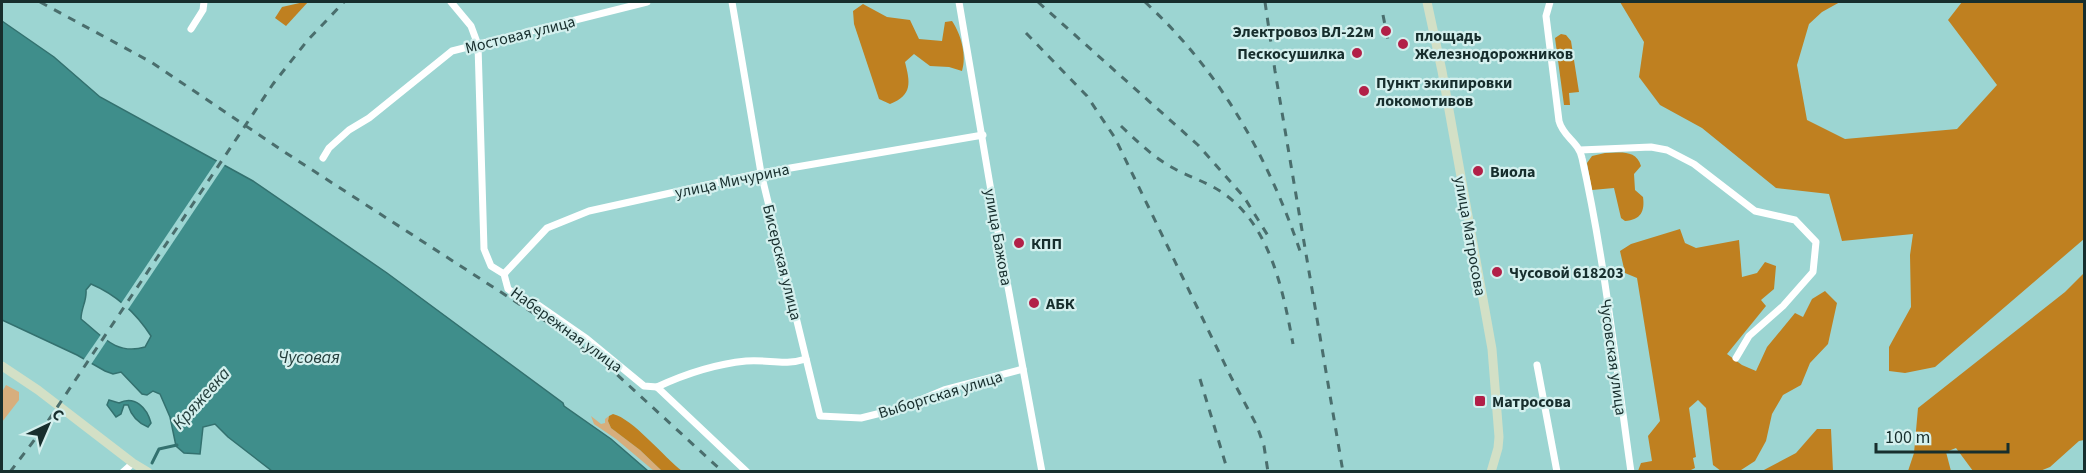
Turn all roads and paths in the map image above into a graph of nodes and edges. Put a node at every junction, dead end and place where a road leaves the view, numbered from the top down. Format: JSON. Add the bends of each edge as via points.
{"nodes":[{"id":1,"x":204,"y":2,"type":"edge"},
{"id":2,"x":451,"y":2,"type":"edge"},
{"id":3,"x":647,"y":2,"type":"edge"},
{"id":4,"x":732,"y":2,"type":"edge"},
{"id":5,"x":959,"y":2,"type":"edge"},
{"id":6,"x":1427,"y":2,"type":"edge"},
{"id":7,"x":1550,"y":2,"type":"edge"},
{"id":8,"x":191,"y":29,"type":"dead end"},
{"id":9,"x":478,"y":45,"type":"junction"},
{"id":10,"x":983,"y":135,"type":"junction"},
{"id":11,"x":1580,"y":150,"type":"junction"},
{"id":12,"x":323,"y":158,"type":"dead end"},
{"id":13,"x":761,"y":173,"type":"junction"},
{"id":14,"x":504,"y":274,"type":"junction"},
{"id":15,"x":1736,"y":357,"type":"dead end"},
{"id":16,"x":806,"y":359,"type":"junction"},
{"id":17,"x":1537,"y":365,"type":"dead end"},
{"id":18,"x":2,"y":366,"type":"edge"},
{"id":19,"x":1023,"y":369,"type":"junction"},
{"id":20,"x":657,"y":387,"type":"junction"},
{"id":21,"x":820,"y":416,"type":"joint"},
{"id":22,"x":133,"y":463,"type":"junction"},
{"id":23,"x":123,"y":471,"type":"edge"},
{"id":24,"x":148,"y":471,"type":"edge"},
{"id":25,"x":747,"y":471,"type":"edge"},
{"id":26,"x":1042,"y":471,"type":"edge"},
{"id":27,"x":1491,"y":471,"type":"edge"},
{"id":28,"x":1557,"y":471,"type":"edge"},
{"id":29,"x":1631,"y":471,"type":"edge"}],
"edges":[{"from":1,"to":8,"type":"street"},
{"from":2,"to":9,"type":"street","name":"Набережная улица","via":[[471,26]]},
{"from":3,"to":9,"type":"street","name":"Мостовая улица"},
{"from":4,"to":13,"type":"street","name":"Бисерская улица"},
{"from":5,"to":10,"type":"street","name":"улица Бажова"},
{"from":6,"to":27,"type":"street","name":"улица Матросова","via":[[1491,349],[1498,437]]},
{"from":7,"to":11,"type":"street","name":"Чусовская улица","via":[[1546,16],[1559,120],[1563,133]]},
{"from":9,"to":12,"type":"street","name":"Мостовая улица","via":[[452,51],[349,130]]},
{"from":9,"to":14,"type":"street","name":"Набережная улица","via":[[484,249],[490,266]]},
{"from":10,"to":13,"type":"street","name":"улица Мичурина"},
{"from":10,"to":19,"type":"street","name":"улица Бажова"},
{"from":11,"to":15,"type":"street","via":[[1667,150],[1694,164],[1755,211],[1795,220],[1816,242],[1813,272],[1749,336]]},
{"from":11,"to":29,"type":"street","name":"Чусовская улица"},
{"from":13,"to":14,"type":"street","name":"улица Мичурина","via":[[589,211],[547,228]]},
{"from":13,"to":16,"type":"street","name":"Бисерская улица"},
{"from":14,"to":20,"type":"street","name":"Набережная улица","via":[[508,289],[587,339],[644,386]]},
{"from":16,"to":20,"type":"street","via":[[793,363],[737,363],[696,371]]},
{"from":16,"to":21,"type":"street","name":"Бисерская улица"},
{"from":17,"to":28,"type":"street"},
{"from":18,"to":22,"type":"street"},
{"from":19,"to":21,"type":"street","name":"Выборгская улица","via":[[861,418]]},
{"from":19,"to":26,"type":"street","name":"улица Бажова"},
{"from":20,"to":25,"type":"street","name":"Набережная улица"},
{"from":22,"to":23,"type":"street"},
{"from":22,"to":24,"type":"street"}]}
